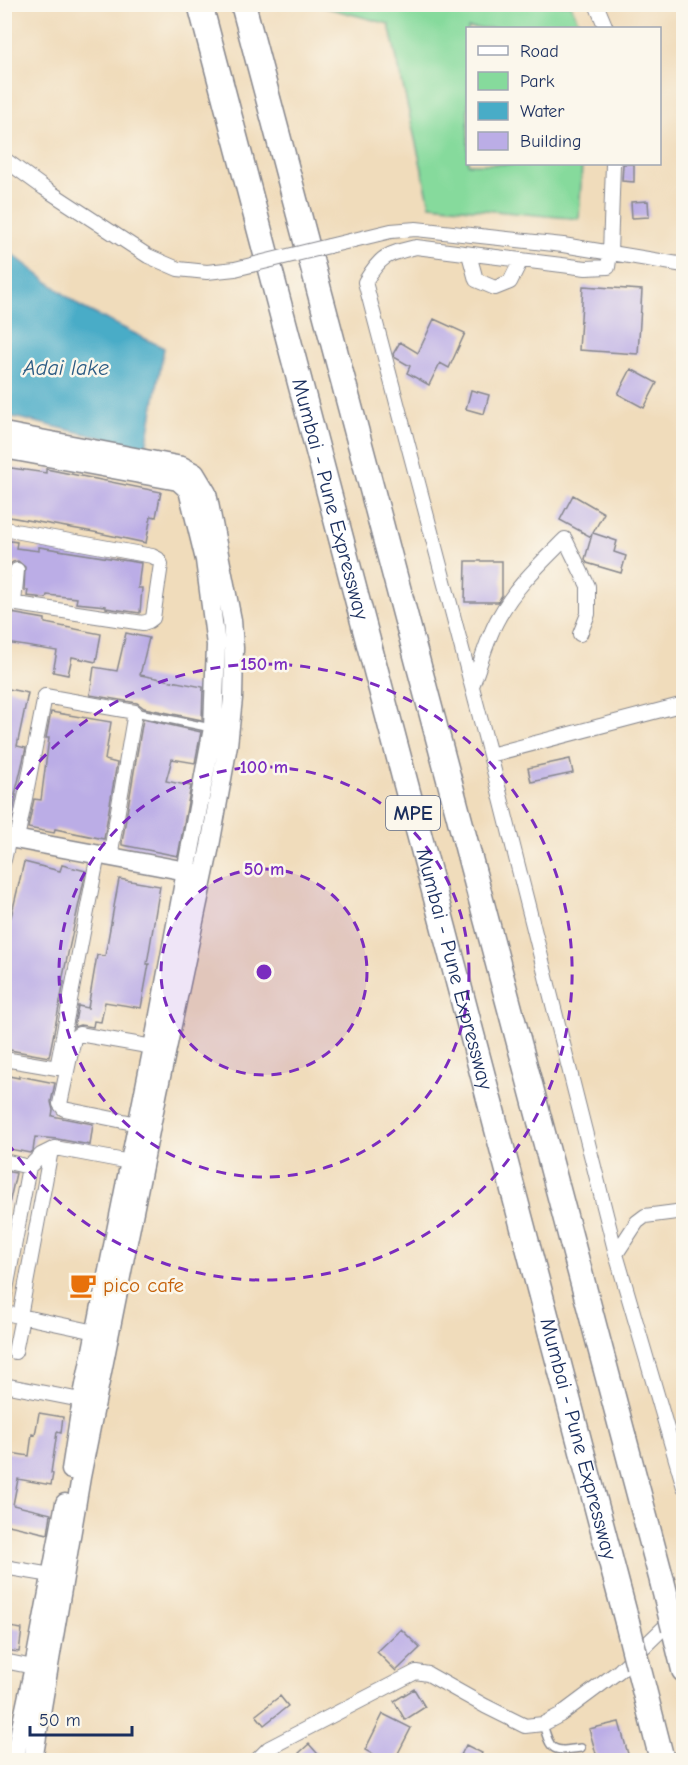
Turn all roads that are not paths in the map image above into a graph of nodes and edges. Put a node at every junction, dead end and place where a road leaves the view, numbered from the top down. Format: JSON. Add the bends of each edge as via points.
{"nodes":[{"id":1,"x":200,"y":4,"type":"edge"},
{"id":2,"x":243,"y":4,"type":"edge"},
{"id":3,"x":596,"y":4,"type":"edge"},
{"id":4,"x":606,"y":27,"type":"edge"},
{"id":5,"x":4,"y":159,"type":"edge"},
{"id":6,"x":613,"y":165,"type":"edge"},
{"id":7,"x":610,"y":253,"type":"junction"},
{"id":8,"x":469,"y":254,"type":"junction"},
{"id":9,"x":521,"y":260,"type":"junction"},
{"id":10,"x":684,"y":265,"type":"edge"},
{"id":11,"x":4,"y":432,"type":"edge"},
{"id":12,"x":4,"y":448,"type":"edge"},
{"id":13,"x":4,"y":529,"type":"edge"},
{"id":14,"x":18,"y":570,"type":"dead end"},
{"id":15,"x":9,"y":603,"type":"edge"},
{"id":16,"x":580,"y":634,"type":"dead end"},
{"id":17,"x":472,"y":686,"type":"junction"},
{"id":18,"x":684,"y":704,"type":"edge"},
{"id":19,"x":135,"y":712,"type":"junction"},
{"id":20,"x":213,"y":728,"type":"junction"},
{"id":21,"x":490,"y":755,"type":"junction"},
{"id":22,"x":10,"y":838,"type":"edge"},
{"id":23,"x":104,"y":856,"type":"junction"},
{"id":24,"x":4,"y":860,"type":"edge"},
{"id":25,"x":195,"y":873,"type":"junction"},
{"id":26,"x":153,"y":1047,"type":"junction"},
{"id":27,"x":4,"y":1059,"type":"edge"},
{"id":28,"x":138,"y":1124,"type":"junction"},
{"id":29,"x":51,"y":1150,"type":"junction"},
{"id":30,"x":4,"y":1161,"type":"edge"},
{"id":31,"x":130,"y":1162,"type":"junction"},
{"id":32,"x":29,"y":1167,"type":"junction"},
{"id":33,"x":684,"y":1211,"type":"edge"},
{"id":34,"x":616,"y":1254,"type":"junction"},
{"id":35,"x":4,"y":1300,"type":"edge"},
{"id":36,"x":4,"y":1313,"type":"edge"},
{"id":37,"x":20,"y":1316,"type":"junction"},
{"id":38,"x":96,"y":1332,"type":"junction"},
{"id":39,"x":15,"y":1352,"type":"dead end"},
{"id":40,"x":4,"y":1385,"type":"edge"},
{"id":41,"x":89,"y":1402,"type":"junction"},
{"id":42,"x":681,"y":1473,"type":"edge"},
{"id":43,"x":684,"y":1487,"type":"edge"},
{"id":44,"x":4,"y":1567,"type":"edge"},
{"id":45,"x":51,"y":1575,"type":"junction"},
{"id":46,"x":679,"y":1619,"type":"edge"},
{"id":47,"x":4,"y":1661,"type":"edge"},
{"id":48,"x":41,"y":1669,"type":"junction"},
{"id":49,"x":684,"y":1670,"type":"edge"},
{"id":50,"x":11,"y":1724,"type":"edge"},
{"id":51,"x":543,"y":1724,"type":"junction"},
{"id":52,"x":581,"y":1748,"type":"dead end"},
{"id":53,"x":10,"y":1749,"type":"edge"},
{"id":54,"x":33,"y":1761,"type":"edge"},
{"id":55,"x":257,"y":1761,"type":"edge"},
{"id":56,"x":662,"y":1761,"type":"edge"}],
"edges":[{"from":1,"to":56,"type":"highway","name":"Mumbai - Pune Expressway","number":"MPE","bridge":true},
{"from":2,"to":46,"type":"highway","name":"Mumbai - Pune Expressway","number":"MPE","bridge":true,"via":[[662,1581]]},
{"from":3,"to":4,"type":"street"},
{"from":5,"to":7,"type":"street","bridge":true,"via":[[148,256],[178,269],[235,269],[391,231],[416,229]]},
{"from":6,"to":7,"type":"street"},
{"from":7,"to":9,"type":"street","via":[[608,267]]},
{"from":7,"to":10,"type":"street"},
{"from":8,"to":9,"type":"street"},
{"from":8,"to":9,"type":"street","via":[[476,280],[495,288],[510,282]]},
{"from":8,"to":17,"type":"street","via":[[416,248],[389,254],[375,265],[365,282]]},
{"from":11,"to":25,"type":"main road","via":[[182,466],[195,473],[207,493],[232,620],[233,698],[228,745]]},
{"from":12,"to":20,"type":"main road","via":[[178,481],[188,490],[205,560],[216,645]]},
{"from":13,"to":15,"type":"street","via":[[152,556],[161,564],[153,618],[149,621]]},
{"from":14,"to":15,"type":"street"},
{"from":16,"to":17,"type":"street","via":[[588,614],[588,586],[565,538],[514,592],[497,619]]},
{"from":17,"to":21,"type":"street"},
{"from":18,"to":21,"type":"street"},
{"from":19,"to":20,"type":"lane"},
{"from":19,"to":22,"type":"street","via":[[45,696]]},
{"from":19,"to":23,"type":"street"},
{"from":20,"to":25,"type":"main road"},
{"from":21,"to":34,"type":"street"},
{"from":22,"to":23,"type":"main road"},
{"from":22,"to":24,"type":"street"},
{"from":23,"to":25,"type":"main road"},
{"from":23,"to":27,"type":"street","via":[[57,1068]]},
{"from":25,"to":26,"type":"main road"},
{"from":25,"to":41,"type":"main road","via":[[158,1091]]},
{"from":26,"to":28,"type":"main road"},
{"from":26,"to":28,"type":"street","via":[[79,1034],[74,1038],[60,1104],[64,1109]]},
{"from":28,"to":31,"type":"main road"},
{"from":29,"to":31,"type":"street"},
{"from":29,"to":32,"type":"street"},
{"from":29,"to":37,"type":"street"},
{"from":30,"to":32,"type":"street"},
{"from":31,"to":38,"type":"main road"},
{"from":32,"to":35,"type":"street"},
{"from":33,"to":34,"type":"street","via":[[645,1216]]},
{"from":34,"to":42,"type":"street"},
{"from":36,"to":37,"type":"street"},
{"from":37,"to":38,"type":"street"},
{"from":37,"to":39,"type":"street"},
{"from":38,"to":41,"type":"main road"},
{"from":40,"to":41,"type":"street"},
{"from":41,"to":45,"type":"main road"},
{"from":41,"to":48,"type":"main road","via":[[81,1477]]},
{"from":42,"to":43,"type":"street"},
{"from":44,"to":45,"type":"street"},
{"from":45,"to":48,"type":"main road"},
{"from":46,"to":49,"type":"highway","name":"Mumbai - Pune Expressway","number":"MPE"},
{"from":46,"to":51,"type":"street","via":[[619,1671]]},
{"from":47,"to":48,"type":"street"},
{"from":48,"to":50,"type":"main road"},
{"from":48,"to":54,"type":"main road"},
{"from":50,"to":53,"type":"main road"},
{"from":51,"to":52,"type":"lane","via":[[553,1748]]},
{"from":51,"to":55,"type":"street","via":[[525,1725],[484,1707],[428,1674],[416,1672],[269,1748]]}]}
